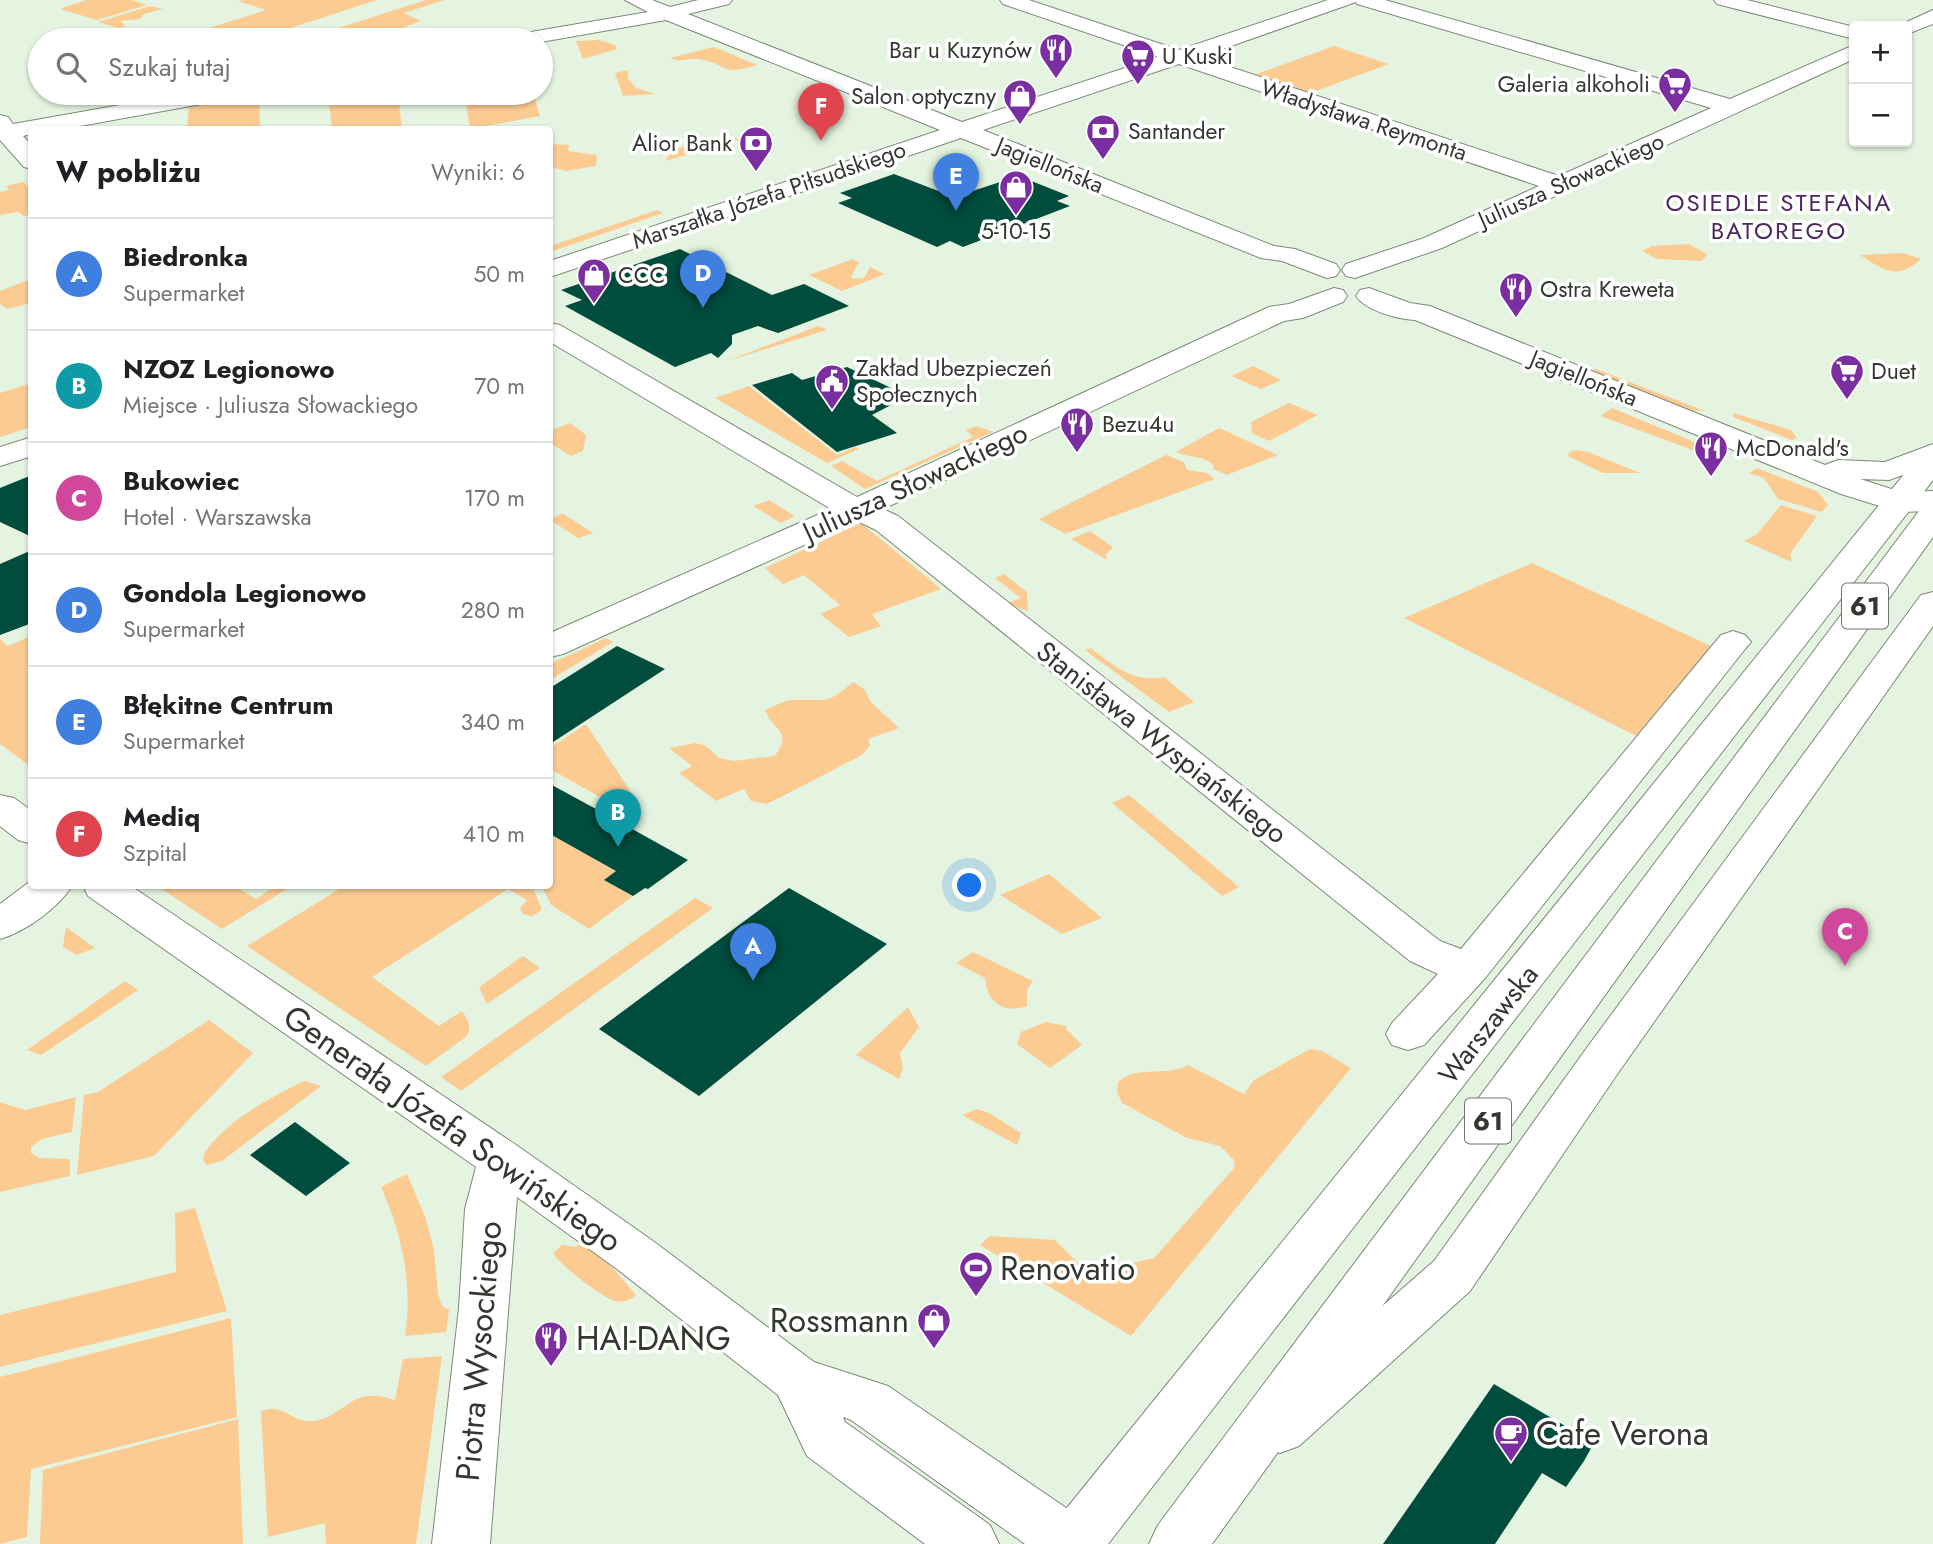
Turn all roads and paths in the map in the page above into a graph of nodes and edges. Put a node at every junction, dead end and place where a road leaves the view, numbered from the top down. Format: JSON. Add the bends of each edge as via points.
{"nodes":[{"id":1,"x":635,"y":0,"type":"edge"},
{"id":2,"x":722,"y":0,"type":"edge"},
{"id":3,"x":1010,"y":0,"type":"edge"},
{"id":4,"x":1346,"y":0,"type":"edge"},
{"id":5,"x":1364,"y":0,"type":"edge"},
{"id":6,"x":1724,"y":0,"type":"edge"},
{"id":7,"x":669,"y":13,"type":"junction"},
{"id":8,"x":1933,"y":16,"type":"edge"},
{"id":9,"x":1912,"y":26,"type":"edge"},
{"id":10,"x":1849,"y":32,"type":"edge"},
{"id":11,"x":553,"y":34,"type":"edge"},
{"id":12,"x":1849,"y":53,"type":"edge"},
{"id":13,"x":1175,"y":58,"type":"junction"},
{"id":14,"x":150,"y":105,"type":"edge"},
{"id":15,"x":1733,"y":107,"type":"junction"},
{"id":16,"x":2,"y":129,"type":"edge"},
{"id":17,"x":964,"y":130,"type":"junction"},
{"id":18,"x":28,"y":158,"type":"edge"},
{"id":19,"x":1561,"y":185,"type":"junction"},
{"id":20,"x":553,"y":268,"type":"edge"},
{"id":21,"x":1323,"y":283,"type":"junction"},
{"id":22,"x":1370,"y":283,"type":"junction"},
{"id":23,"x":553,"y":333,"type":"edge"},
{"id":24,"x":1748,"y":444,"type":"junction"},
{"id":25,"x":1933,"y":453,"type":"edge"},
{"id":26,"x":1933,"y":459,"type":"edge"},
{"id":27,"x":1933,"y":500,"type":"edge"},
{"id":28,"x":857,"y":508,"type":"junction"},
{"id":29,"x":1916,"y":508,"type":"edge"},
{"id":30,"x":1933,"y":602,"type":"edge"},
{"id":31,"x":1733,"y":642,"type":"dead end"},
{"id":32,"x":553,"y":645,"type":"edge"},
{"id":33,"x":0,"y":807,"type":"edge"},
{"id":34,"x":28,"y":828,"type":"edge"},
{"id":35,"x":47,"y":889,"type":"edge"},
{"id":36,"x":107,"y":889,"type":"edge"},
{"id":37,"x":0,"y":925,"type":"edge"},
{"id":38,"x":1471,"y":967,"type":"junction"},
{"id":39,"x":1408,"y":1034,"type":"dead end"},
{"id":40,"x":502,"y":1160,"type":"junction"},
{"id":41,"x":797,"y":1379,"type":"junction"},
{"id":42,"x":1231,"y":1472,"type":"junction"},
{"id":43,"x":461,"y":1544,"type":"edge"},
{"id":44,"x":970,"y":1544,"type":"edge"},
{"id":45,"x":1072,"y":1544,"type":"edge"},
{"id":46,"x":1178,"y":1544,"type":"edge"}],
"edges":[{"from":1,"to":7,"type":"street","name":"Jagiellońska"},
{"from":2,"to":7,"type":"street"},
{"from":3,"to":13,"type":"street","name":"Władysława Reymonta"},
{"from":4,"to":13,"type":"street","name":"Marszałka Józefa Piłsudskiego"},
{"from":5,"to":15,"type":"street"},
{"from":6,"to":10,"type":"street"},
{"from":7,"to":11,"type":"street"},
{"from":7,"to":17,"type":"street","name":"Jagiellońska"},
{"from":8,"to":9,"type":"street"},
{"from":12,"to":15,"type":"street","name":"Juliusza Słowackiego"},
{"from":13,"to":17,"type":"street","name":"Marszałka Józefa Piłsudskiego"},
{"from":13,"to":19,"type":"street","name":"Władysława Reymonta"},
{"from":14,"to":16,"type":"street"},
{"from":15,"to":19,"type":"street","name":"Juliusza Słowackiego"},
{"from":16,"to":18,"type":"street"},
{"from":17,"to":20,"type":"street","name":"Marszałka Józefa Piłsudskiego"},
{"from":17,"to":21,"type":"street","name":"Jagiellońska","via":[[1270,253]]},
{"from":19,"to":22,"type":"street","name":"Juliusza Słowackiego","via":[[1402,256],[1404,262]]},
{"from":21,"to":22,"type":"street"},
{"from":21,"to":28,"type":"street","name":"Juliusza Słowackiego","via":[[1293,312],[1279,313]]},
{"from":22,"to":24,"type":"street","name":"Jagiellońska","via":[[1406,311],[1420,312]]},
{"from":23,"to":28,"type":"street","name":"Stanisława Wyspiańskiego"},
{"from":24,"to":25,"type":"street","name":"Jagiellońska","via":[[1863,472],[1889,471]]},
{"from":24,"to":29,"type":"street","name":"Jagiellońska"},
{"from":26,"to":29,"type":"street","name":"Warszawska","number":"61"},
{"from":27,"to":29,"type":"street"},
{"from":28,"to":32,"type":"street","name":"Juliusza Słowackiego"},
{"from":28,"to":38,"type":"street","name":"Stanisława Wyspiańskiego","via":[[898,531],[1425,951]]},
{"from":29,"to":42,"type":"street","name":"Warszawska","number":"61"},
{"from":29,"to":45,"type":"street","name":"Warszawska","number":"61"},
{"from":30,"to":42,"type":"street","via":[[1452,1276]]},
{"from":31,"to":38,"type":"street"},
{"from":33,"to":34,"type":"street"},
{"from":35,"to":37,"type":"street"},
{"from":36,"to":40,"type":"street","name":"Generała Józefa Sowińskiego"},
{"from":38,"to":39,"type":"street"},
{"from":40,"to":41,"type":"street","name":"Generała Józefa Sowińskiego"},
{"from":40,"to":43,"type":"street","name":"Piotra Wysockiego","via":[[490,1209],[485,1308]]},
{"from":41,"to":44,"type":"street","name":"Generała Józefa Sowińskiego","via":[[826,1439]]},
{"from":41,"to":45,"type":"street","name":"Generała Józefa Sowińskiego","via":[[869,1402]]},
{"from":42,"to":46,"type":"street","name":"Warszawska","number":"61"}]}
